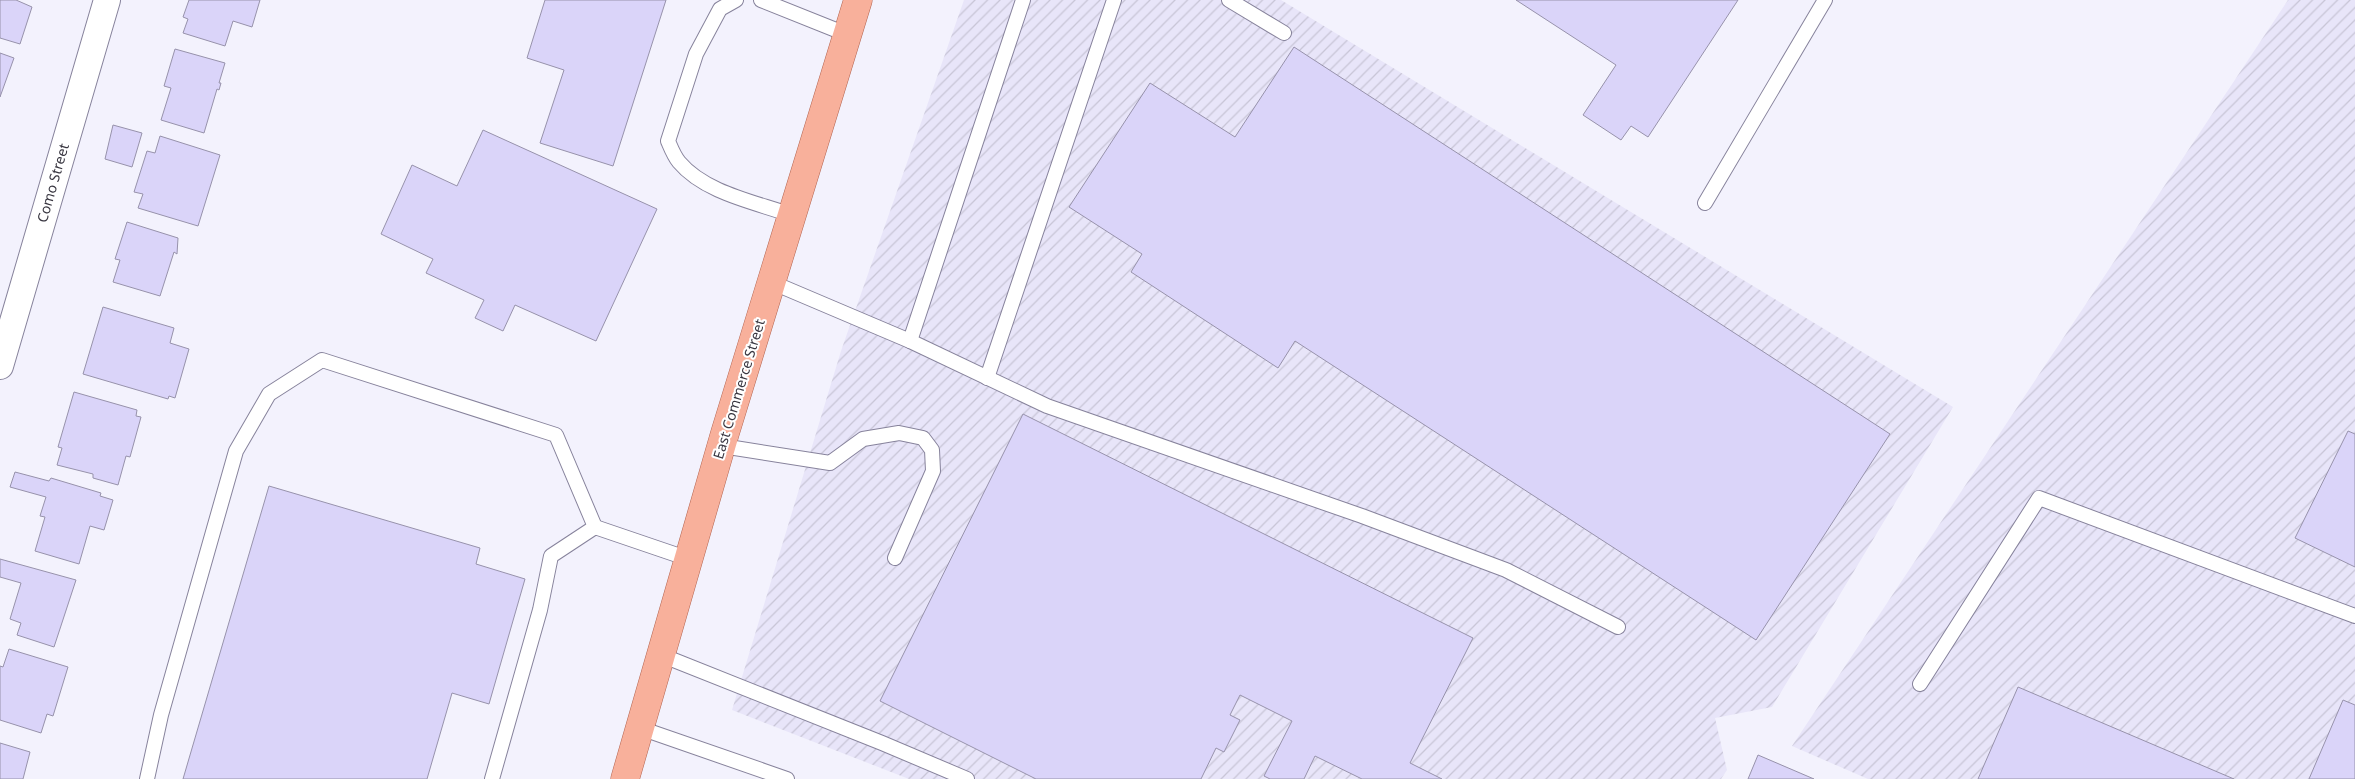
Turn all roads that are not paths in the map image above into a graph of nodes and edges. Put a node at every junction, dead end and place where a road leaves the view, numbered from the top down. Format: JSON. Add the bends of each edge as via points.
{"nodes":[{"id":1,"x":107,"y":0,"type":"edge"},
{"id":2,"x":736,"y":0,"type":"edge"},
{"id":3,"x":761,"y":0,"type":"edge"},
{"id":4,"x":858,"y":0,"type":"edge"},
{"id":5,"x":1023,"y":0,"type":"edge"},
{"id":6,"x":1114,"y":0,"type":"edge"},
{"id":7,"x":1228,"y":0,"type":"edge"},
{"id":8,"x":1825,"y":0,"type":"edge"},
{"id":9,"x":846,"y":34,"type":"junction"},
{"id":10,"x":1284,"y":34,"type":"dead end"},
{"id":11,"x":1705,"y":204,"type":"dead end"},
{"id":12,"x":791,"y":215,"type":"junction"},
{"id":13,"x":771,"y":282,"type":"junction"},
{"id":14,"x":910,"y":341,"type":"junction"},
{"id":15,"x":0,"y":366,"type":"edge"},
{"id":16,"x":987,"y":378,"type":"junction"},
{"id":17,"x":722,"y":446,"type":"junction"},
{"id":18,"x":595,"y":527,"type":"junction"},
{"id":19,"x":895,"y":558,"type":"dead end"},
{"id":20,"x":689,"y":559,"type":"junction"},
{"id":21,"x":2355,"y":616,"type":"edge"},
{"id":22,"x":1618,"y":627,"type":"dead end"},
{"id":23,"x":661,"y":655,"type":"junction"},
{"id":24,"x":1920,"y":684,"type":"dead end"},
{"id":25,"x":640,"y":728,"type":"junction"},
{"id":26,"x":147,"y":779,"type":"edge"},
{"id":27,"x":492,"y":779,"type":"edge"},
{"id":28,"x":625,"y":779,"type":"edge"},
{"id":29,"x":787,"y":779,"type":"edge"},
{"id":30,"x":967,"y":779,"type":"edge"}],
"edges":[{"from":1,"to":15,"type":"street","name":"Como Street"},
{"from":2,"to":12,"type":"lane","via":[[720,9],[696,54],[668,141],[679,161],[694,176],[722,191]]},
{"from":3,"to":9,"type":"lane"},
{"from":4,"to":9,"type":"main road","name":"East Commerce Street"},
{"from":5,"to":14,"type":"lane"},
{"from":6,"to":16,"type":"lane"},
{"from":7,"to":10,"type":"lane"},
{"from":8,"to":11,"type":"lane"},
{"from":9,"to":12,"type":"main road","name":"East Commerce Street"},
{"from":12,"to":13,"type":"main road","name":"East Commerce Street"},
{"from":13,"to":14,"type":"lane"},
{"from":13,"to":17,"type":"main road","name":"East Commerce Street"},
{"from":14,"to":16,"type":"lane"},
{"from":16,"to":22,"type":"lane","via":[[1047,406],[1506,570]]},
{"from":17,"to":19,"type":"lane","via":[[830,463],[863,439],[899,433],[923,438],[932,450],[933,471]]},
{"from":17,"to":20,"type":"main road","name":"East Commerce Street"},
{"from":18,"to":20,"type":"lane"},
{"from":18,"to":26,"type":"lane","via":[[556,436],[322,360],[268,394],[236,451],[166,697]]},
{"from":18,"to":27,"type":"lane","via":[[551,556],[540,610]]},
{"from":20,"to":23,"type":"main road","name":"East Commerce Street"},
{"from":21,"to":24,"type":"lane","via":[[2038,498]]},
{"from":23,"to":25,"type":"main road","name":"East Commerce Street"},
{"from":23,"to":30,"type":"lane"},
{"from":25,"to":28,"type":"main road","name":"East Commerce Street"},
{"from":25,"to":29,"type":"lane"}]}
